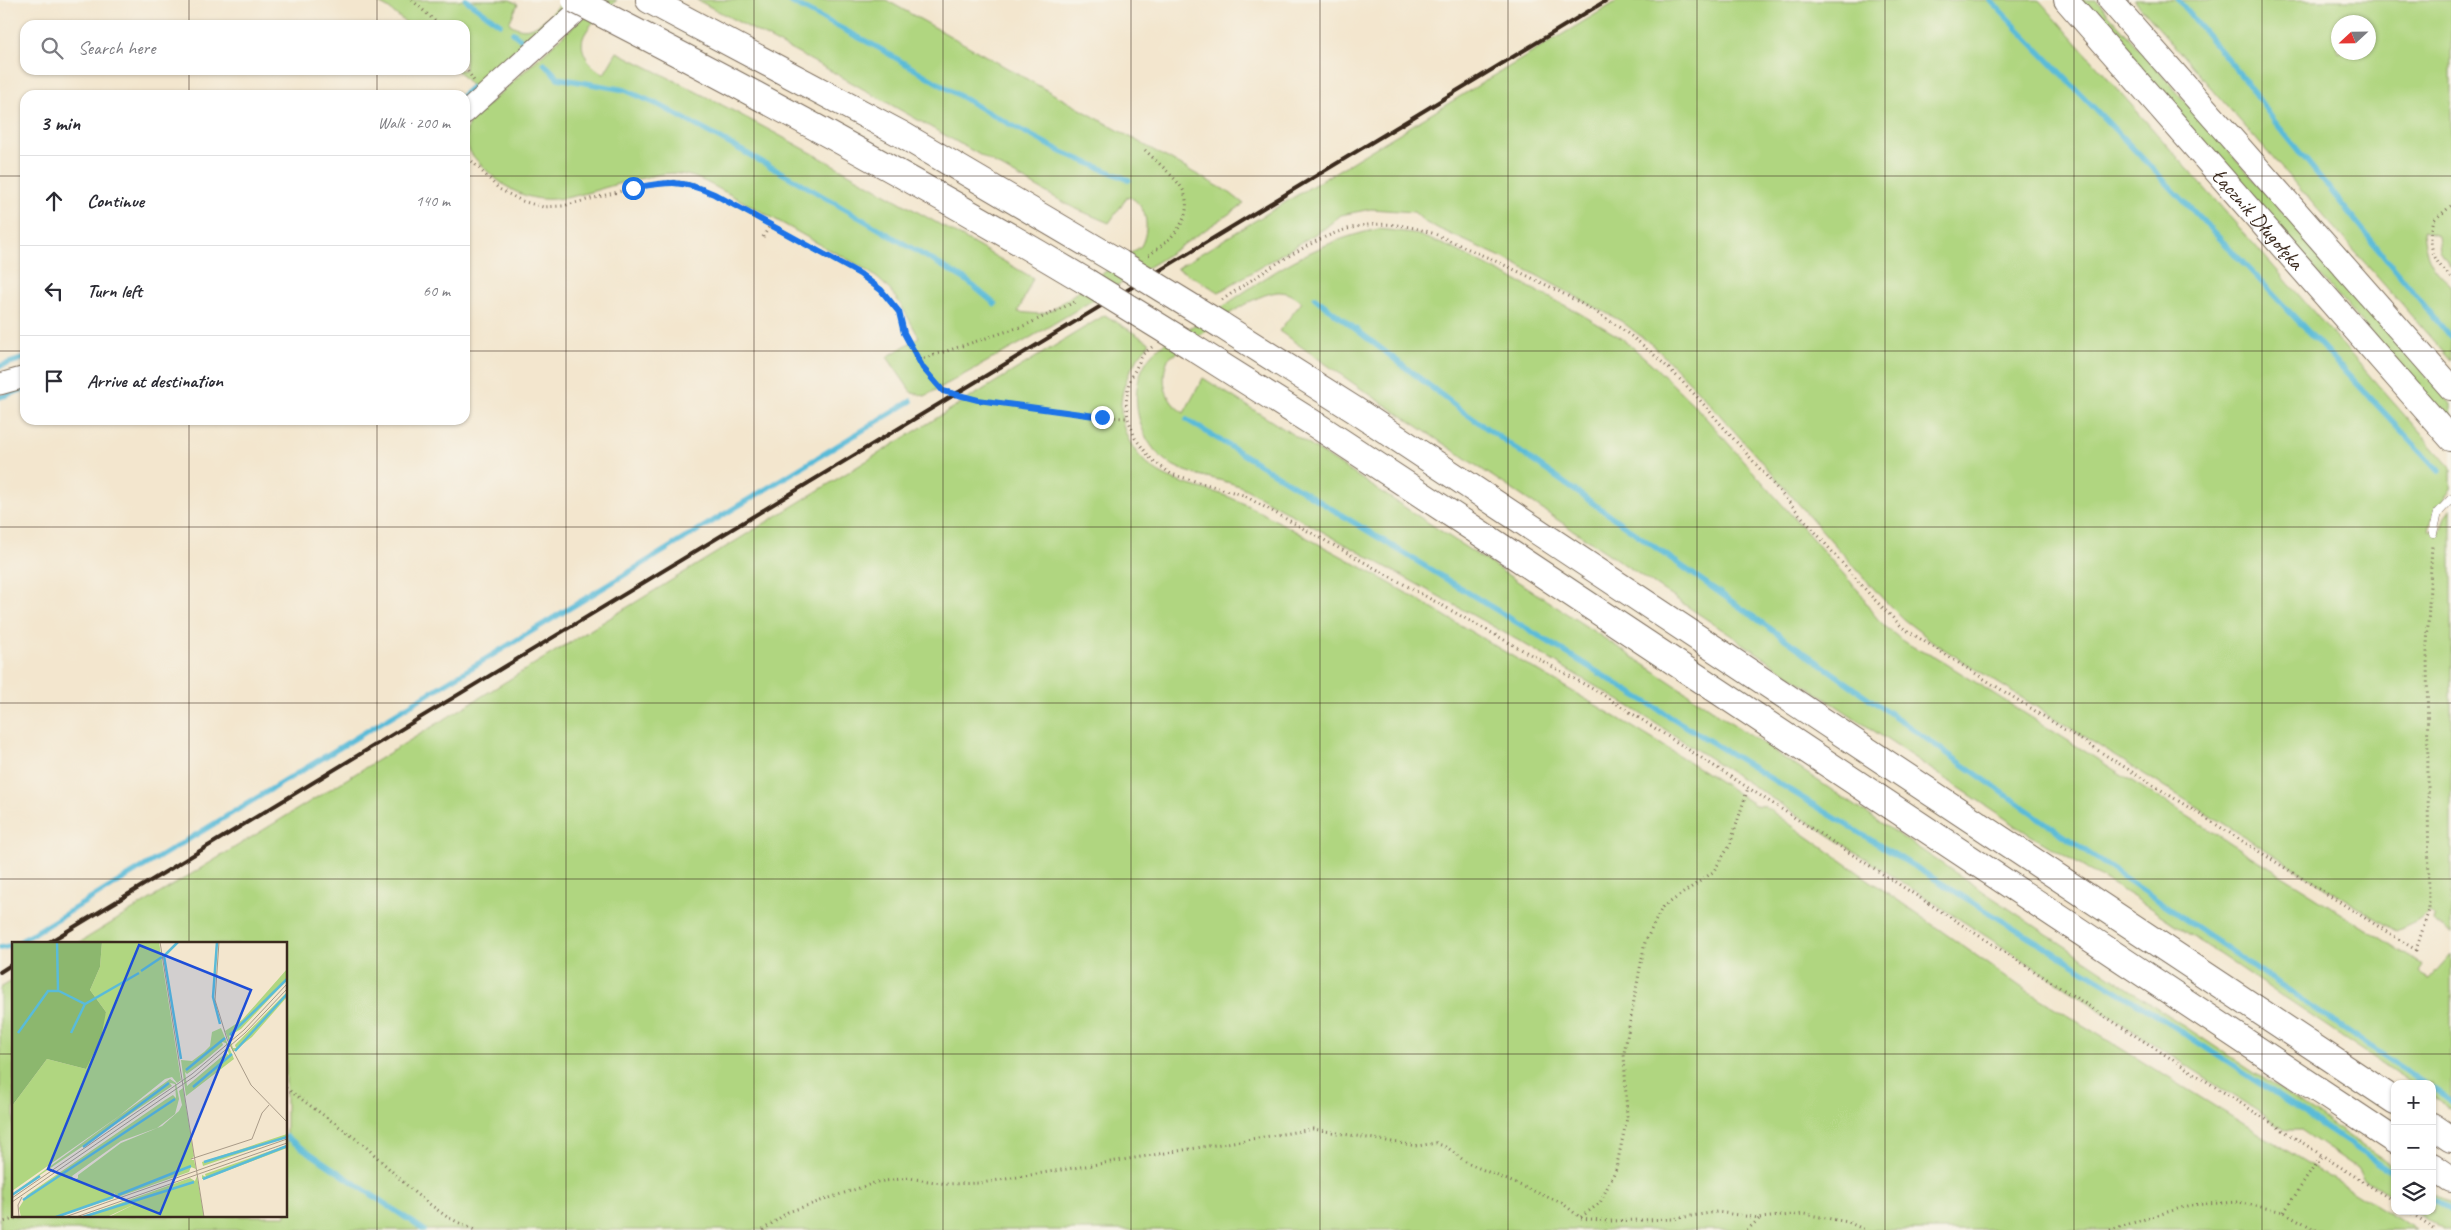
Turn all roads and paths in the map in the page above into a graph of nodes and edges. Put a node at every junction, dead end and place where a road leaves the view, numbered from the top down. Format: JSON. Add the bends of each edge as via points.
{"nodes":[{"id":1,"x":412,"y":0,"type":"edge"},
{"id":2,"x":575,"y":0,"type":"edge"},
{"id":3,"x":650,"y":0,"type":"edge"},
{"id":4,"x":2066,"y":0,"type":"edge"},
{"id":5,"x":2110,"y":0,"type":"edge"},
{"id":6,"x":596,"y":7,"type":"edge"},
{"id":7,"x":434,"y":20,"type":"edge"},
{"id":8,"x":470,"y":109,"type":"edge"},
{"id":9,"x":470,"y":159,"type":"edge"},
{"id":10,"x":2451,"y":206,"type":"edge"},
{"id":11,"x":770,"y":224,"type":"junction"},
{"id":12,"x":764,"y":237,"type":"dead end"},
{"id":13,"x":2451,"y":277,"type":"edge"},
{"id":14,"x":20,"y":378,"type":"edge"},
{"id":15,"x":0,"y":384,"type":"edge"},
{"id":16,"x":2451,"y":388,"type":"edge"},
{"id":17,"x":1128,"y":418,"type":"dead end"},
{"id":18,"x":2451,"y":439,"type":"edge"},
{"id":19,"x":2451,"y":499,"type":"edge"},
{"id":20,"x":2433,"y":533,"type":"joint"},
{"id":21,"x":1748,"y":788,"type":"dead end"},
{"id":22,"x":2416,"y":950,"type":"dead end"},
{"id":23,"x":288,"y":1089,"type":"edge"},
{"id":24,"x":2391,"y":1098,"type":"edge"},
{"id":25,"x":2436,"y":1129,"type":"edge"},
{"id":26,"x":2391,"y":1139,"type":"edge"},
{"id":27,"x":2451,"y":1139,"type":"edge"},
{"id":28,"x":2322,"y":1155,"type":"dead end"},
{"id":29,"x":2436,"y":1169,"type":"edge"},
{"id":30,"x":2451,"y":1179,"type":"edge"},
{"id":31,"x":2284,"y":1212,"type":"junction"},
{"id":32,"x":2414,"y":1215,"type":"edge"},
{"id":33,"x":17,"y":1218,"type":"edge"},
{"id":34,"x":1580,"y":1218,"type":"junction"},
{"id":35,"x":1759,"y":1218,"type":"junction"},
{"id":36,"x":0,"y":1223,"type":"edge"},
{"id":37,"x":475,"y":1230,"type":"edge"},
{"id":38,"x":763,"y":1230,"type":"edge"},
{"id":39,"x":1747,"y":1230,"type":"edge"},
{"id":40,"x":1865,"y":1230,"type":"edge"},
{"id":41,"x":2110,"y":1230,"type":"edge"},
{"id":42,"x":2316,"y":1230,"type":"edge"},
{"id":43,"x":2437,"y":1230,"type":"edge"}],
"edges":[{"from":1,"to":7,"type":"path"},
{"from":2,"to":6,"type":"highway","bridge":true},
{"from":3,"to":24,"type":"highway","bridge":true,"via":[[893,129],[1221,325],[1363,415]]},
{"from":4,"to":18,"type":"main road","name":"Łącznik Długołęka"},
{"from":5,"to":16,"type":"main road","name":"Łącznik Długołęka"},
{"from":6,"to":8,"type":"street"},
{"from":6,"to":26,"type":"highway","bridge":true,"via":[[880,161],[1189,345],[1499,545]]},
{"from":9,"to":11,"type":"path","via":[[499,189],[542,208],[672,181],[695,185]]},
{"from":10,"to":13,"type":"path","via":[[2434,220],[2430,247],[2440,268]]},
{"from":11,"to":12,"type":"path"},
{"from":11,"to":17,"type":"path","via":[[860,274],[881,290],[899,312],[904,333],[919,360],[943,391],[1102,417]]},
{"from":14,"to":15,"type":"street"},
{"from":19,"to":20,"type":"lane","via":[[2438,513]]},
{"from":20,"to":22,"type":"path","via":[[2427,646],[2429,910]]},
{"from":21,"to":34,"type":"path","via":[[1730,845],[1713,872],[1662,908],[1645,942],[1624,1054],[1627,1118],[1616,1169],[1600,1203]]},
{"from":23,"to":37,"type":"path","via":[[363,1144],[416,1194],[447,1217]]},
{"from":25,"to":27,"type":"highway"},
{"from":28,"to":31,"type":"path"},
{"from":29,"to":30,"type":"highway"},
{"from":31,"to":41,"type":"path","via":[[2238,1202],[2190,1204]]},
{"from":31,"to":42,"type":"path"},
{"from":32,"to":43,"type":"path"},
{"from":33,"to":36,"type":"path"},
{"from":34,"to":35,"type":"path","via":[[1609,1221],[1672,1219],[1717,1212]]},
{"from":34,"to":38,"type":"path","via":[[1562,1203],[1467,1163],[1436,1143],[1417,1146],[1313,1129],[981,1183],[947,1184],[909,1178],[877,1182],[788,1212]]},
{"from":35,"to":39,"type":"path"},
{"from":35,"to":40,"type":"path","via":[[1804,1214],[1848,1222]]}]}
